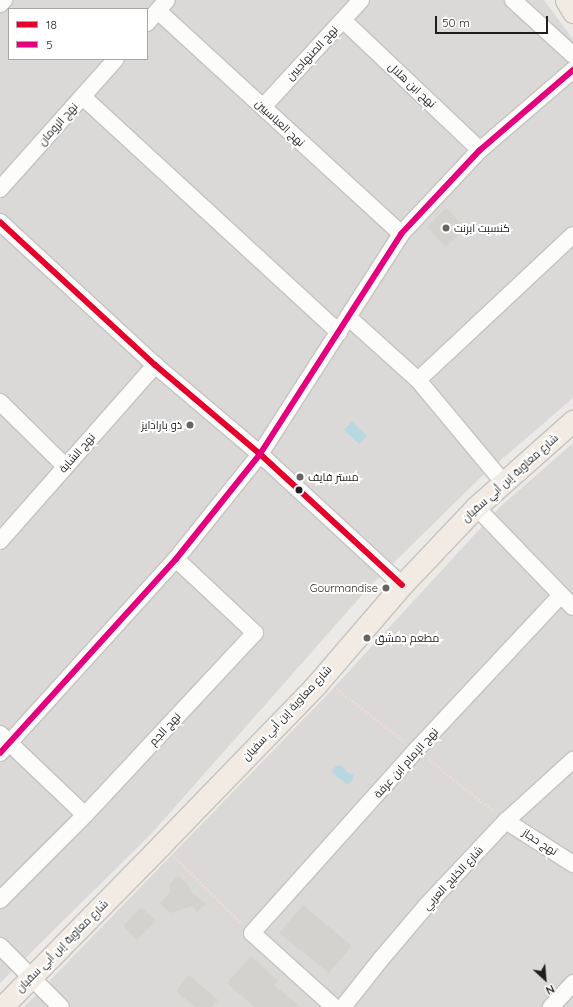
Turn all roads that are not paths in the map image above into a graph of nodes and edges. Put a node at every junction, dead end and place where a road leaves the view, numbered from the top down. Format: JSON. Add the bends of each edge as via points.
{"nodes":[{"id":1,"x":4,"y":0,"type":"edge"},
{"id":2,"x":361,"y":0,"type":"edge"},
{"id":3,"x":514,"y":0,"type":"edge"},
{"id":4,"x":566,"y":0,"type":"edge"},
{"id":5,"x":0,"y":4,"type":"edge"},
{"id":6,"x":163,"y":5,"type":"edge"},
{"id":7,"x":573,"y":12,"type":"edge"},
{"id":8,"x":343,"y":20,"type":"junction"},
{"id":9,"x":148,"y":22,"type":"edge"},
{"id":10,"x":573,"y":55,"type":"edge"},
{"id":11,"x":115,"y":60,"type":"edge"},
{"id":12,"x":573,"y":70,"type":"edge"},
{"id":13,"x":83,"y":97,"type":"junction"},
{"id":14,"x":263,"y":107,"type":"junction"},
{"id":15,"x":480,"y":150,"type":"junction"},
{"id":16,"x":0,"y":189,"type":"edge"},
{"id":17,"x":0,"y":222,"type":"edge"},
{"id":18,"x":401,"y":234,"type":"junction"},
{"id":19,"x":573,"y":235,"type":"edge"},
{"id":20,"x":348,"y":317,"type":"junction"},
{"id":21,"x":339,"y":332,"type":"junction"},
{"id":22,"x":155,"y":365,"type":"junction"},
{"id":23,"x":418,"y":380,"type":"junction"},
{"id":24,"x":0,"y":402,"type":"edge"},
{"id":25,"x":573,"y":421,"type":"edge"},
{"id":26,"x":260,"y":454,"type":"junction"},
{"id":27,"x":65,"y":466,"type":"junction"},
{"id":28,"x":503,"y":482,"type":"junction"},
{"id":29,"x":476,"y":507,"type":"junction"},
{"id":30,"x":0,"y":541,"type":"edge"},
{"id":31,"x":176,"y":559,"type":"junction"},
{"id":32,"x":402,"y":585,"type":"junction"},
{"id":33,"x":568,"y":599,"type":"edge"},
{"id":34,"x":3,"y":743,"type":"edge"},
{"id":35,"x":573,"y":760,"type":"edge"},
{"id":36,"x":85,"y":815,"type":"junction"},
{"id":37,"x":506,"y":821,"type":"junction"},
{"id":38,"x":573,"y":864,"type":"edge"},
{"id":39,"x":0,"y":900,"type":"edge"},
{"id":40,"x":0,"y":946,"type":"edge"},
{"id":41,"x":31,"y":978,"type":"junction"},
{"id":42,"x":573,"y":983,"type":"edge"},
{"id":43,"x":2,"y":1007,"type":"edge"},
{"id":44,"x":61,"y":1007,"type":"edge"},
{"id":45,"x":334,"y":1007,"type":"edge"},
{"id":46,"x":343,"y":1007,"type":"edge"},
{"id":47,"x":551,"y":1007,"type":"edge"}],
"edges":[{"from":1,"to":5,"type":"street"},
{"from":2,"to":8,"type":"street","name":"نهج الصنهاجيين"},
{"from":3,"to":10,"type":"street"},
{"from":4,"to":7,"type":"main road"},
{"from":6,"to":9,"type":"street"},
{"from":6,"to":14,"type":"street","name":"نهج العباسيين"},
{"from":8,"to":14,"type":"street","name":"نهج الصنهاجيين"},
{"from":8,"to":15,"type":"street","name":"نهج ابن هلال"},
{"from":11,"to":13,"type":"street","name":"نهج الرومان"},
{"from":12,"to":15,"type":"street"},
{"from":13,"to":16,"type":"street","name":"نهج الرومان"},
{"from":13,"to":21,"type":"street"},
{"from":14,"to":18,"type":"street","name":"نهج العباسيين"},
{"from":15,"to":18,"type":"street"},
{"from":17,"to":22,"type":"street"},
{"from":18,"to":20,"type":"street"},
{"from":19,"to":23,"type":"street"},
{"from":20,"to":21,"type":"street"},
{"from":20,"to":23,"type":"street"},
{"from":21,"to":26,"type":"street"},
{"from":22,"to":26,"type":"street"},
{"from":22,"to":27,"type":"street","name":"نهج الشابة"},
{"from":23,"to":28,"type":"street"},
{"from":24,"to":27,"type":"street"},
{"from":25,"to":28,"type":"main road","name":"شارع معاوية إبن أبي سفيان"},
{"from":26,"to":31,"type":"street"},
{"from":26,"to":32,"type":"street"},
{"from":27,"to":30,"type":"street","name":"نهج الشابة"},
{"from":28,"to":29,"type":"main road","name":"شارع معاوية إبن أبي سفيان"},
{"from":29,"to":32,"type":"main road","name":"شارع معاوية إبن أبي سفيان"},
{"from":29,"to":33,"type":"street"},
{"from":31,"to":34,"type":"street"},
{"from":31,"to":36,"type":"street","name":"نهج الجم","via":[[255,633]]},
{"from":32,"to":41,"type":"main road","name":"شارع معاوية إبن أبي سفيان","via":[[322,677]]},
{"from":33,"to":45,"type":"street","name":"نهج الإمام ابن عرفة","via":[[416,750],[252,933]]},
{"from":34,"to":36,"type":"street"},
{"from":35,"to":37,"type":"street","name":"شارع الخليج العربي"},
{"from":36,"to":39,"type":"street","name":"نهج الجم"},
{"from":37,"to":38,"type":"street","name":"نهج حجاز"},
{"from":37,"to":46,"type":"street","name":"شارع الخليج العربي","via":[[427,905]]},
{"from":40,"to":41,"type":"street"},
{"from":41,"to":43,"type":"main road","name":"شارع معاوية إبن أبي سفيان"},
{"from":41,"to":44,"type":"street"},
{"from":42,"to":47,"type":"street"}]}
